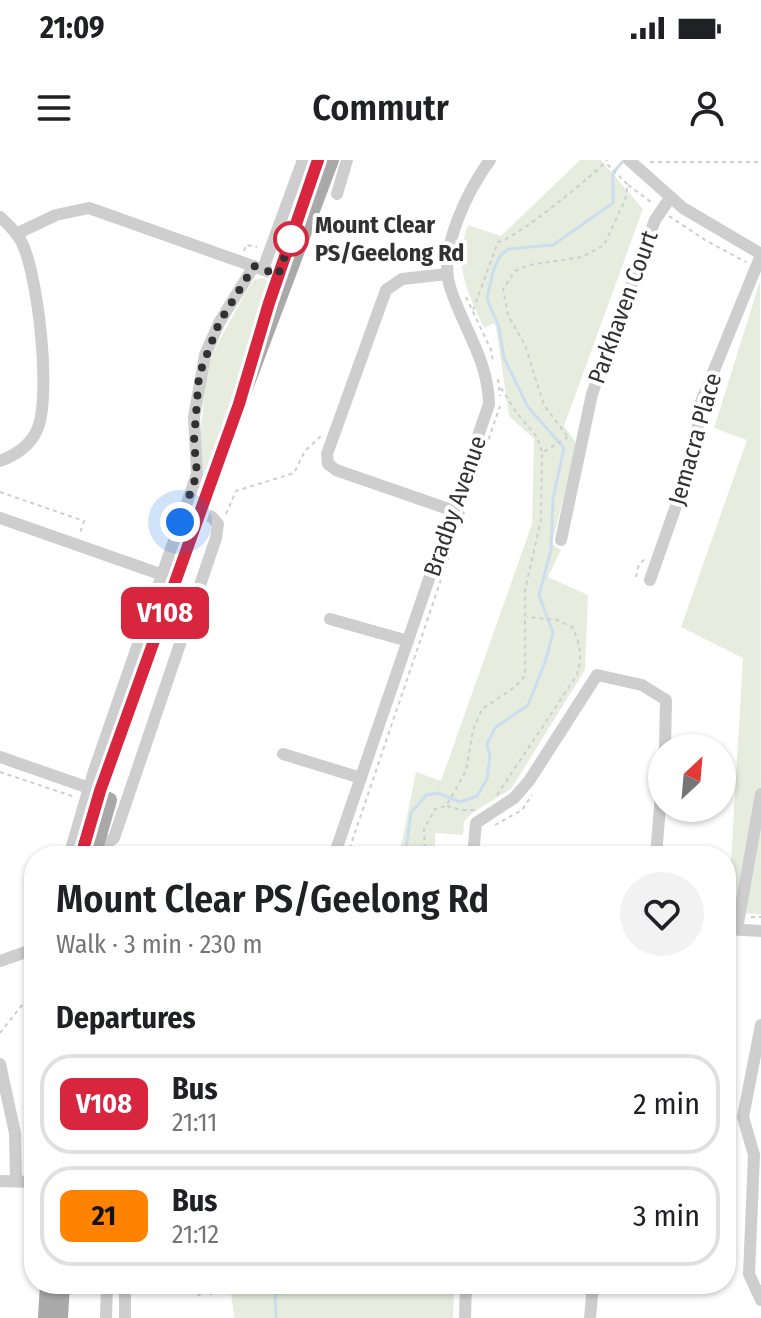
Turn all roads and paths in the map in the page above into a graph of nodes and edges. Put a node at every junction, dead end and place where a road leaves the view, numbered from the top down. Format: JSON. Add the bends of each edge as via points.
{"nodes":[{"id":1,"x":303,"y":160,"type":"edge"},
{"id":2,"x":318,"y":160,"type":"edge"},
{"id":3,"x":331,"y":160,"type":"edge"},
{"id":4,"x":347,"y":160,"type":"edge"},
{"id":5,"x":490,"y":160,"type":"edge"},
{"id":6,"x":631,"y":162,"type":"edge"},
{"id":7,"x":761,"y":162,"type":"edge"},
{"id":8,"x":607,"y":163,"type":"edge"},
{"id":9,"x":648,"y":163,"type":"dead end"},
{"id":10,"x":628,"y":185,"type":"junction"},
{"id":11,"x":337,"y":194,"type":"dead end"},
{"id":12,"x":670,"y":198,"type":"junction"},
{"id":13,"x":661,"y":210,"type":"junction"},
{"id":14,"x":0,"y":217,"type":"edge"},
{"id":15,"x":18,"y":237,"type":"junction"},
{"id":16,"x":265,"y":243,"type":"dead end"},
{"id":17,"x":759,"y":259,"type":"edge"},
{"id":18,"x":241,"y":261,"type":"junction"},
{"id":19,"x":271,"y":272,"type":"junction"},
{"id":20,"x":447,"y":274,"type":"junction"},
{"id":21,"x":463,"y":290,"type":"dead end"},
{"id":22,"x":333,"y":433,"type":"junction"},
{"id":23,"x":542,"y":453,"type":"junction"},
{"id":24,"x":0,"y":461,"type":"edge"},
{"id":25,"x":0,"y":492,"type":"edge"},
{"id":26,"x":454,"y":511,"type":"junction"},
{"id":27,"x":201,"y":512,"type":"junction"},
{"id":28,"x":0,"y":518,"type":"edge"},
{"id":29,"x":222,"y":519,"type":"junction"},
{"id":30,"x":79,"y":536,"type":"dead end"},
{"id":31,"x":561,"y":540,"type":"dead end"},
{"id":32,"x":160,"y":574,"type":"junction"},
{"id":33,"x":650,"y":580,"type":"dead end"},
{"id":34,"x":527,"y":617,"type":"junction"},
{"id":35,"x":330,"y":619,"type":"dead end"},
{"id":36,"x":408,"y":641,"type":"junction"},
{"id":37,"x":663,"y":734,"type":"edge"},
{"id":38,"x":283,"y":754,"type":"dead end"},
{"id":39,"x":0,"y":757,"type":"edge"},
{"id":40,"x":0,"y":772,"type":"edge"},
{"id":41,"x":361,"y":778,"type":"junction"},
{"id":42,"x":100,"y":791,"type":"junction"},
{"id":43,"x":761,"y":794,"type":"edge"},
{"id":44,"x":495,"y":797,"type":"dead end"},
{"id":45,"x":78,"y":804,"type":"dead end"},
{"id":46,"x":447,"y":804,"type":"junction"},
{"id":47,"x":486,"y":805,"type":"dead end"},
{"id":48,"x":657,"y":822,"type":"edge"},
{"id":49,"x":74,"y":846,"type":"edge"},
{"id":50,"x":94,"y":846,"type":"edge"},
{"id":51,"x":96,"y":846,"type":"edge"},
{"id":52,"x":337,"y":846,"type":"edge"},
{"id":53,"x":350,"y":846,"type":"edge"},
{"id":54,"x":425,"y":846,"type":"edge"},
{"id":55,"x":474,"y":846,"type":"edge"},
{"id":56,"x":656,"y":846,"type":"edge"},
{"id":57,"x":736,"y":910,"type":"edge"},
{"id":58,"x":736,"y":929,"type":"edge"},
{"id":59,"x":761,"y":931,"type":"edge"},
{"id":60,"x":24,"y":953,"type":"edge"},
{"id":61,"x":0,"y":961,"type":"edge"},
{"id":62,"x":24,"y":1003,"type":"edge"},
{"id":63,"x":761,"y":1025,"type":"edge"},
{"id":64,"x":0,"y":1033,"type":"edge"},
{"id":65,"x":0,"y":1064,"type":"edge"},
{"id":66,"x":16,"y":1180,"type":"junction"},
{"id":67,"x":0,"y":1181,"type":"edge"},
{"id":68,"x":24,"y":1181,"type":"edge"},
{"id":69,"x":757,"y":1200,"type":"edge"},
{"id":70,"x":47,"y":1294,"type":"edge"},
{"id":71,"x":61,"y":1294,"type":"edge"},
{"id":72,"x":107,"y":1294,"type":"edge"},
{"id":73,"x":125,"y":1294,"type":"edge"},
{"id":74,"x":466,"y":1294,"type":"edge"},
{"id":75,"x":592,"y":1294,"type":"edge"},
{"id":76,"x":761,"y":1300,"type":"edge"},
{"id":77,"x":46,"y":1318,"type":"edge"},
{"id":78,"x":60,"y":1318,"type":"edge"},
{"id":79,"x":106,"y":1318,"type":"edge"},
{"id":80,"x":125,"y":1318,"type":"edge"},
{"id":81,"x":465,"y":1318,"type":"edge"},
{"id":82,"x":590,"y":1318,"type":"edge"}],
"edges":[{"from":1,"to":19,"type":"street"},
{"from":2,"to":19,"type":"main road"},
{"from":3,"to":19,"type":"main road"},
{"from":4,"to":11,"type":"street"},
{"from":5,"to":20,"type":"street","via":[[462,211],[448,252]]},
{"from":6,"to":12,"type":"street"},
{"from":7,"to":9,"type":"path"},
{"from":8,"to":10,"type":"path"},
{"from":8,"to":21,"type":"path","via":[[522,230],[498,242],[473,311]]},
{"from":10,"to":13,"type":"path"},
{"from":10,"to":23,"type":"path","via":[[604,245],[582,257],[515,271],[503,289],[544,405],[566,438]]},
{"from":12,"to":13,"type":"street","name":"Parkhaven Court"},
{"from":12,"to":17,"type":"street"},
{"from":13,"to":17,"type":"path","via":[[696,235]]},
{"from":13,"to":31,"type":"street","name":"Parkhaven Court","via":[[592,394]]},
{"from":14,"to":15,"type":"street"},
{"from":15,"to":18,"type":"street","via":[[67,211],[85,208]]},
{"from":15,"to":24,"type":"street","via":[[38,302],[42,409],[30,442]]},
{"from":16,"to":18,"type":"path","via":[[256,248],[246,245]]},
{"from":17,"to":33,"type":"street","name":"Jemacra Place","via":[[699,407],[697,446]]},
{"from":18,"to":19,"type":"street"},
{"from":19,"to":27,"type":"main road","via":[[239,404]]},
{"from":19,"to":32,"type":"street","via":[[219,323],[205,355],[194,417],[197,474]]},
{"from":20,"to":22,"type":"street","via":[[402,279],[387,287]]},
{"from":20,"to":26,"type":"street","name":"Bradby Avenue","via":[[481,356],[489,404]]},
{"from":22,"to":26,"type":"street","via":[[327,454],[328,464],[336,470]]},
{"from":22,"to":29,"type":"path","via":[[312,442],[294,473],[236,491]]},
{"from":23,"to":34,"type":"path","via":[[541,520],[525,590]]},
{"from":23,"to":53,"type":"path","via":[[537,437],[500,388],[497,424]]},
{"from":25,"to":30,"type":"path","via":[[84,521]]},
{"from":26,"to":36,"type":"street","name":"Bradby Avenue"},
{"from":27,"to":29,"type":"street"},
{"from":27,"to":42,"type":"main road"},
{"from":28,"to":32,"type":"street"},
{"from":29,"to":51,"type":"street","via":[[119,817]]},
{"from":32,"to":42,"type":"street"},
{"from":34,"to":44,"type":"path","via":[[572,627],[580,664]]},
{"from":34,"to":46,"type":"path","via":[[525,676],[482,709],[466,771]]},
{"from":35,"to":36,"type":"street"},
{"from":36,"to":41,"type":"street","name":"Bradby Avenue"},
{"from":37,"to":55,"type":"street","via":[[666,700],[642,685],[597,675],[529,781],[514,798],[476,823]]},
{"from":38,"to":41,"type":"street"},
{"from":39,"to":42,"type":"street"},
{"from":40,"to":45,"type":"path","via":[[76,798]]},
{"from":41,"to":52,"type":"street","name":"Bradby Avenue"},
{"from":42,"to":49,"type":"street"},
{"from":42,"to":50,"type":"main road"},
{"from":43,"to":57,"type":"street"},
{"from":46,"to":47,"type":"path","via":[[467,811]]},
{"from":46,"to":54,"type":"path","via":[[435,809],[424,829]]},
{"from":48,"to":56,"type":"street"},
{"from":58,"to":59,"type":"street"},
{"from":60,"to":61,"type":"street"},
{"from":62,"to":64,"type":"path"},
{"from":63,"to":69,"type":"street","via":[[743,1117],[754,1155]]},
{"from":65,"to":66,"type":"street","via":[[15,1133]]},
{"from":66,"to":67,"type":"street"},
{"from":66,"to":68,"type":"street"},
{"from":69,"to":76,"type":"street","via":[[749,1274]]},
{"from":70,"to":77,"type":"main road"},
{"from":71,"to":78,"type":"main road"},
{"from":72,"to":79,"type":"street"},
{"from":73,"to":80,"type":"street"},
{"from":74,"to":81,"type":"street"},
{"from":75,"to":82,"type":"street"}]}
